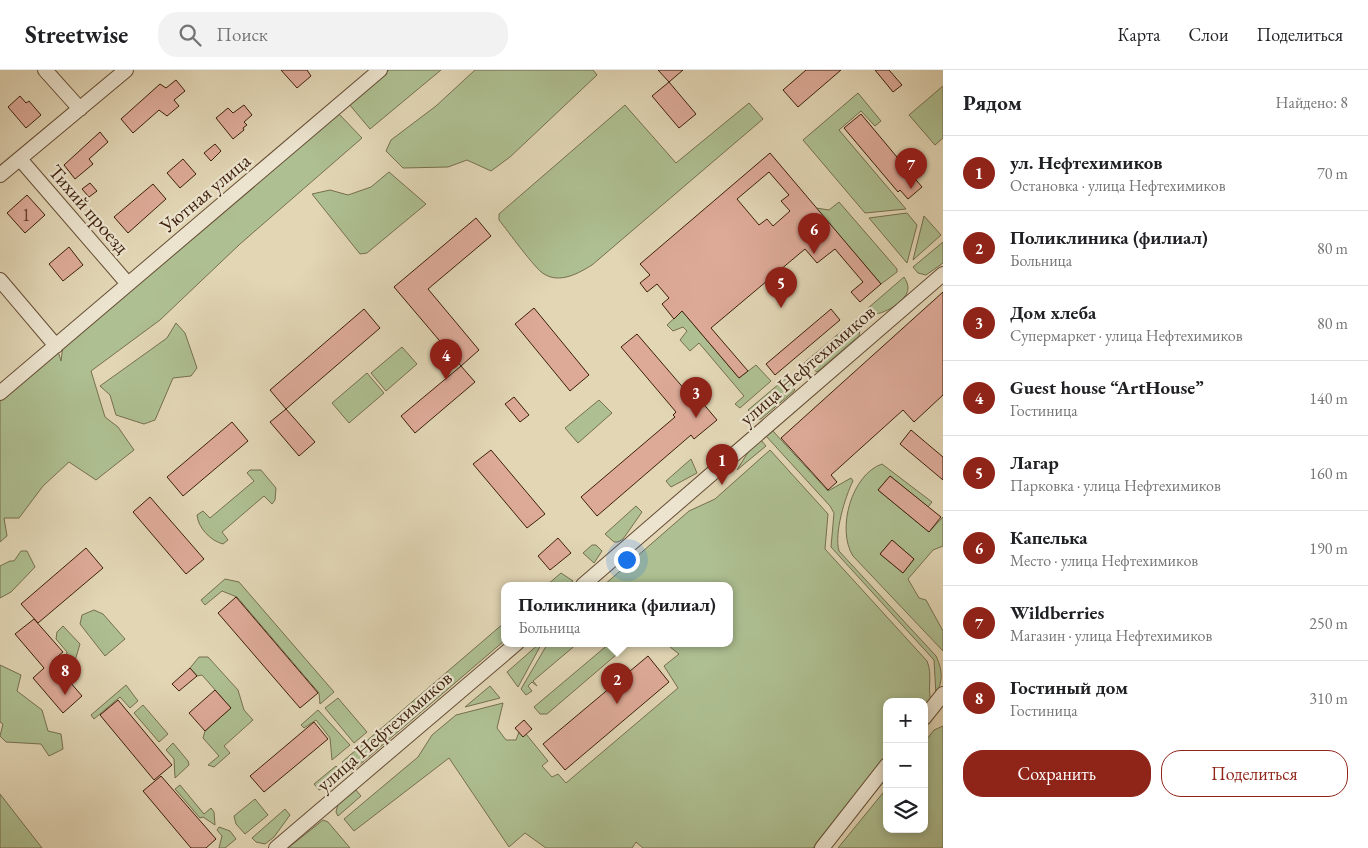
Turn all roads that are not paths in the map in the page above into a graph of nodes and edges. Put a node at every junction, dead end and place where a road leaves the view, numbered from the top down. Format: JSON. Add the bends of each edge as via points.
{"nodes":[{"id":1,"x":45,"y":70,"type":"edge"},
{"id":2,"x":126,"y":70,"type":"edge"},
{"id":3,"x":380,"y":70,"type":"edge"},
{"id":4,"x":80,"y":109,"type":"junction"},
{"id":5,"x":20,"y":159,"type":"junction"},
{"id":6,"x":0,"y":175,"type":"edge"},
{"id":7,"x":943,"y":274,"type":"edge"},
{"id":8,"x":0,"y":280,"type":"edge"},
{"id":9,"x":128,"y":284,"type":"junction"},
{"id":10,"x":56,"y":346,"type":"junction"},
{"id":11,"x":0,"y":393,"type":"edge"},
{"id":12,"x":586,"y":582,"type":"edge"},
{"id":13,"x":512,"y":647,"type":"edge"},
{"id":14,"x":943,"y":694,"type":"edge"},
{"id":15,"x":928,"y":713,"type":"edge"},
{"id":16,"x":883,"y":771,"type":"edge"},
{"id":17,"x":276,"y":848,"type":"edge"},
{"id":18,"x":822,"y":848,"type":"edge"}],
"edges":[{"from":1,"to":4,"type":"street"},
{"from":2,"to":4,"type":"street"},
{"from":3,"to":9,"type":"street","name":"Уютная улица"},
{"from":4,"to":5,"type":"street"},
{"from":5,"to":6,"type":"street"},
{"from":5,"to":9,"type":"street","name":"Тихий проезд"},
{"from":7,"to":12,"type":"street","name":"улица Нефтехимиков"},
{"from":8,"to":10,"type":"street"},
{"from":9,"to":10,"type":"street","name":"Уютная улица"},
{"from":10,"to":11,"type":"street","name":"Уютная улица"},
{"from":13,"to":17,"type":"street","name":"улица Нефтехимиков"},
{"from":14,"to":15,"type":"street"},
{"from":16,"to":18,"type":"street"}]}
